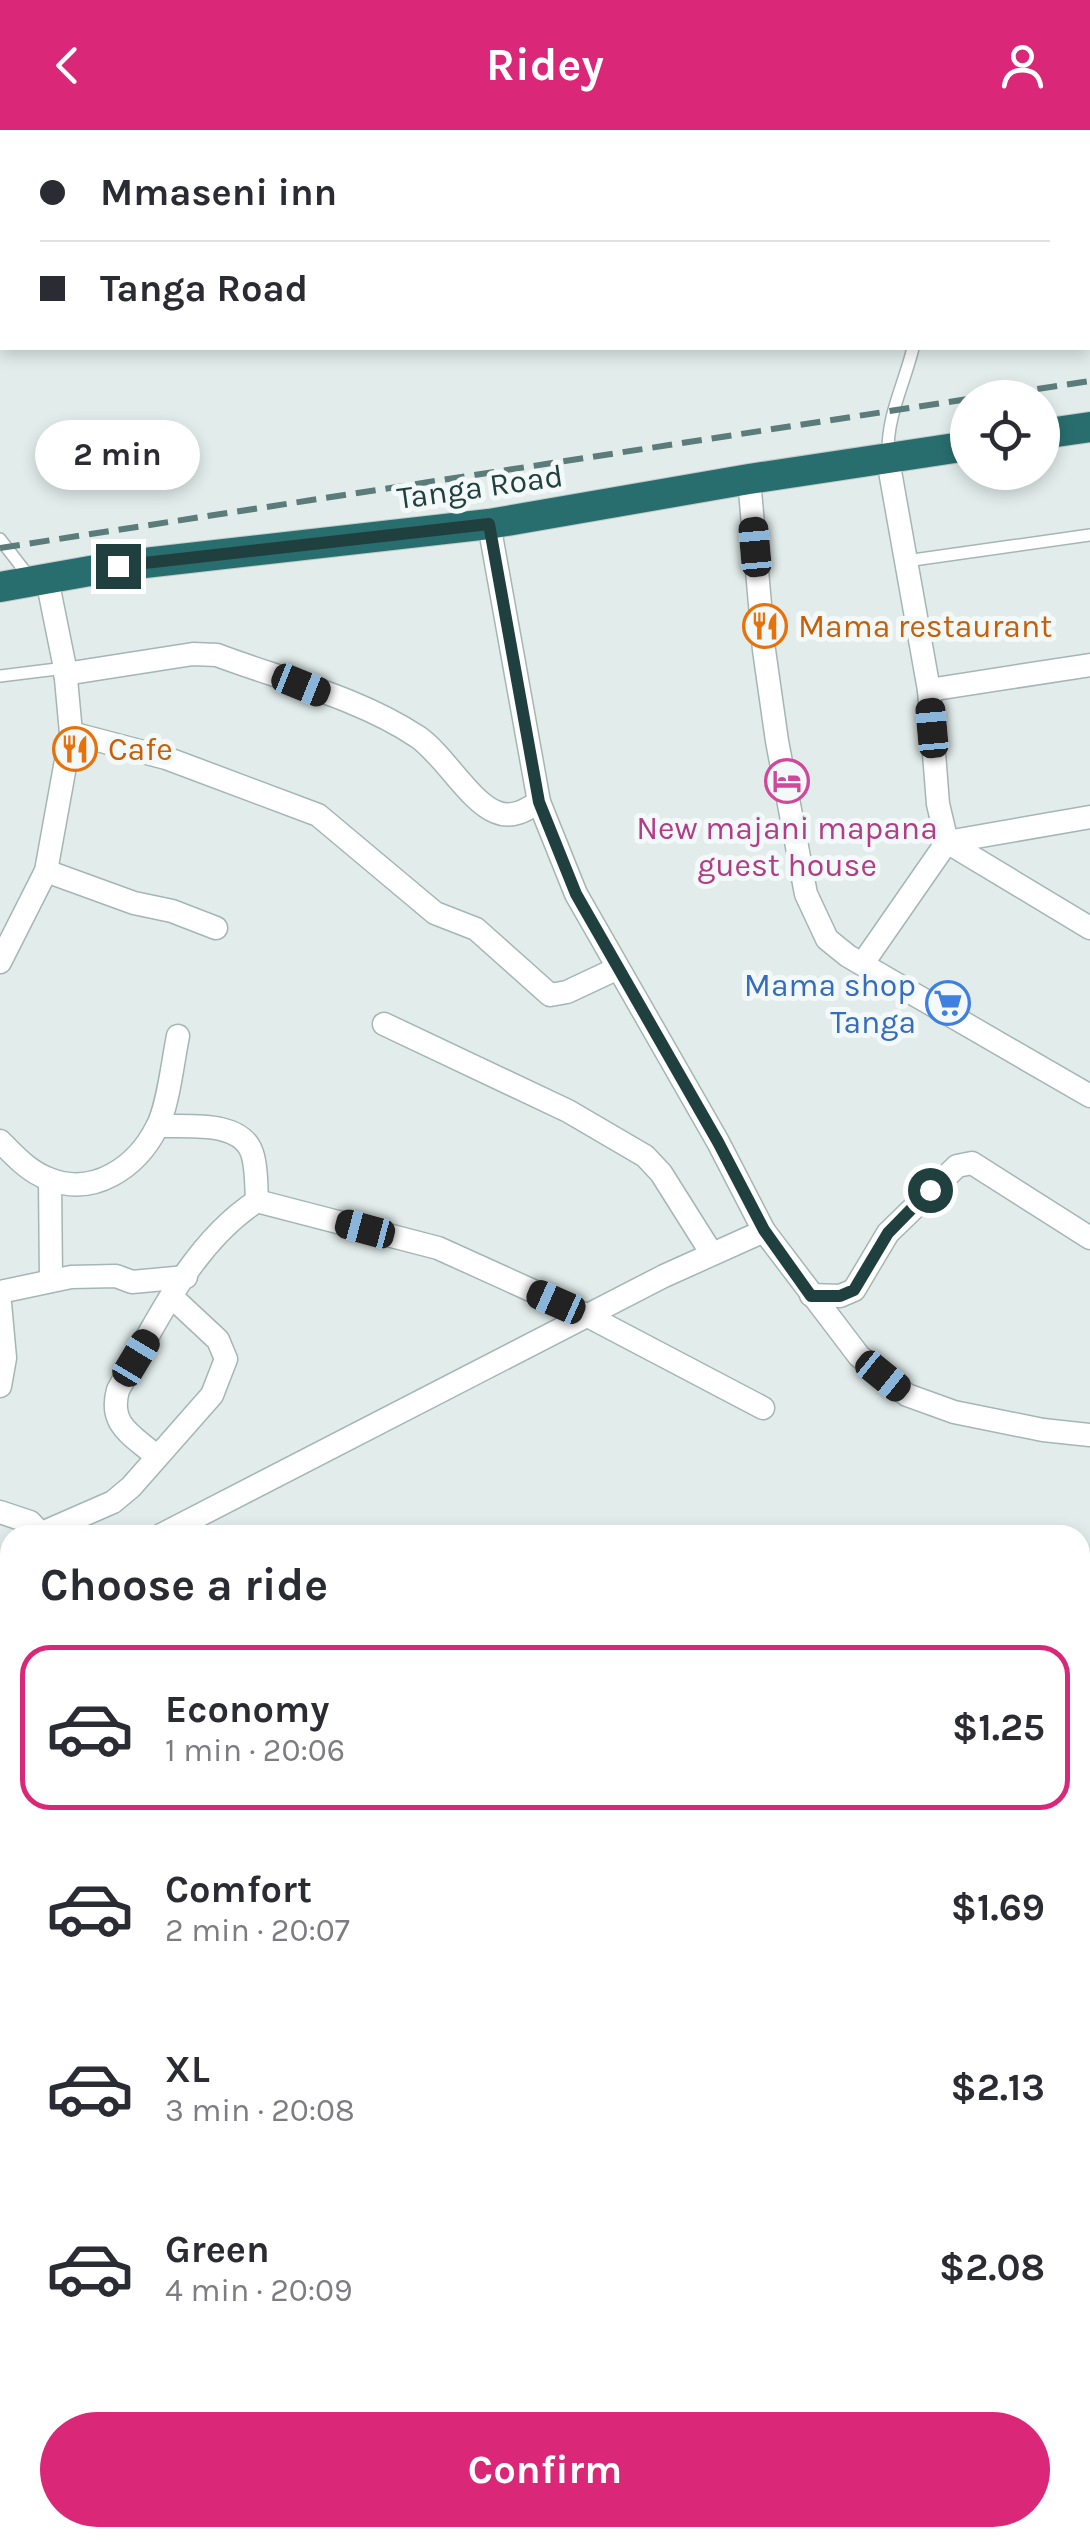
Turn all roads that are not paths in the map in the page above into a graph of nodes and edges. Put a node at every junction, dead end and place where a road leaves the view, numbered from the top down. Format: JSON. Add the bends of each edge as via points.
{"nodes":[{"id":1,"x":912,"y":350,"type":"edge"},
{"id":2,"x":1090,"y":427,"type":"edge"},
{"id":3,"x":1060,"y":431,"type":"edge"},
{"id":4,"x":950,"y":449,"type":"edge"},
{"id":5,"x":888,"y":460,"type":"junction"},
{"id":6,"x":749,"y":479,"type":"junction"},
{"id":7,"x":489,"y":524,"type":"junction"},
{"id":8,"x":1090,"y":534,"type":"edge"},
{"id":9,"x":0,"y":539,"type":"edge"},
{"id":10,"x":906,"y":561,"type":"junction"},
{"id":11,"x":40,"y":581,"type":"junction"},
{"id":12,"x":0,"y":587,"type":"edge"},
{"id":13,"x":1090,"y":665,"type":"edge"},
{"id":14,"x":65,"y":671,"type":"junction"},
{"id":15,"x":0,"y":676,"type":"edge"},
{"id":16,"x":928,"y":690,"type":"junction"},
{"id":17,"x":71,"y":733,"type":"junction"},
{"id":18,"x":539,"y":802,"type":"junction"},
{"id":19,"x":1090,"y":817,"type":"edge"},
{"id":20,"x":948,"y":842,"type":"junction"},
{"id":21,"x":46,"y":871,"type":"junction"},
{"id":22,"x":216,"y":928,"type":"dead end"},
{"id":23,"x":1090,"y":928,"type":"edge"},
{"id":24,"x":0,"y":962,"type":"edge"},
{"id":25,"x":863,"y":963,"type":"junction"},
{"id":26,"x":616,"y":969,"type":"junction"},
{"id":27,"x":384,"y":1024,"type":"dead end"},
{"id":28,"x":178,"y":1036,"type":"dead end"},
{"id":29,"x":1090,"y":1096,"type":"edge"},
{"id":30,"x":158,"y":1126,"type":"junction"},
{"id":31,"x":0,"y":1142,"type":"edge"},
{"id":32,"x":50,"y":1180,"type":"junction"},
{"id":33,"x":256,"y":1201,"type":"junction"},
{"id":34,"x":764,"y":1230,"type":"junction"},
{"id":35,"x":1090,"y":1238,"type":"edge"},
{"id":36,"x":712,"y":1254,"type":"junction"},
{"id":37,"x":186,"y":1277,"type":"junction"},
{"id":38,"x":51,"y":1280,"type":"junction"},
{"id":39,"x":0,"y":1292,"type":"edge"},
{"id":40,"x":811,"y":1296,"type":"junction"},
{"id":41,"x":173,"y":1298,"type":"junction"},
{"id":42,"x":0,"y":1304,"type":"edge"},
{"id":43,"x":586,"y":1315,"type":"junction"},
{"id":44,"x":0,"y":1386,"type":"edge"},
{"id":45,"x":763,"y":1408,"type":"dead end"},
{"id":46,"x":1090,"y":1434,"type":"edge"},
{"id":47,"x":157,"y":1457,"type":"junction"},
{"id":48,"x":0,"y":1512,"type":"edge"},
{"id":49,"x":33,"y":1525,"type":"edge"},
{"id":50,"x":62,"y":1525,"type":"edge"},
{"id":51,"x":181,"y":1525,"type":"edge"}],
"edges":[{"from":1,"to":5,"type":"lane","via":[[891,410]]},
{"from":2,"to":3,"type":"highway"},
{"from":4,"to":5,"type":"highway","name":"Tanga Road"},
{"from":5,"to":6,"type":"highway","name":"Tanga Road"},
{"from":5,"to":10,"type":"street"},
{"from":6,"to":7,"type":"highway","name":"Tanga Road"},
{"from":6,"to":25,"type":"street","via":[[764,650],[806,894],[827,939]]},
{"from":7,"to":11,"type":"highway","name":"Tanga Road","via":[[118,566]]},
{"from":7,"to":18,"type":"street"},
{"from":8,"to":10,"type":"lane"},
{"from":9,"to":11,"type":"lane"},
{"from":10,"to":16,"type":"street"},
{"from":11,"to":12,"type":"highway","name":"Tanga Road"},
{"from":11,"to":14,"type":"street"},
{"from":13,"to":16,"type":"street"},
{"from":14,"to":15,"type":"lane"},
{"from":14,"to":17,"type":"street"},
{"from":14,"to":18,"type":"street","via":[[216,656],[420,738],[498,814],[520,814]]},
{"from":16,"to":20,"type":"street"},
{"from":17,"to":21,"type":"street"},
{"from":17,"to":26,"type":"street","via":[[166,758],[318,814],[435,912],[476,929],[550,995]]},
{"from":18,"to":26,"type":"street"},
{"from":19,"to":20,"type":"street"},
{"from":20,"to":23,"type":"street"},
{"from":20,"to":25,"type":"street"},
{"from":21,"to":22,"type":"street"},
{"from":21,"to":24,"type":"street"},
{"from":25,"to":29,"type":"street"},
{"from":26,"to":34,"type":"street"},
{"from":27,"to":36,"type":"street","via":[[645,1156]]},
{"from":28,"to":30,"type":"street"},
{"from":30,"to":32,"type":"street","via":[[127,1167],[102,1182]]},
{"from":30,"to":33,"type":"street","via":[[230,1131],[246,1140],[254,1157]]},
{"from":31,"to":32,"type":"street"},
{"from":32,"to":38,"type":"street"},
{"from":33,"to":37,"type":"street","via":[[202,1250]]},
{"from":33,"to":43,"type":"street","via":[[438,1248]]},
{"from":34,"to":36,"type":"street"},
{"from":34,"to":40,"type":"street"},
{"from":35,"to":40,"type":"street","via":[[972,1163],[957,1166],[888,1233],[854,1290]]},
{"from":36,"to":43,"type":"street"},
{"from":37,"to":38,"type":"street"},
{"from":37,"to":41,"type":"street"},
{"from":38,"to":39,"type":"street"},
{"from":40,"to":46,"type":"street","via":[[859,1356],[906,1395],[954,1412]]},
{"from":41,"to":47,"type":"street","via":[[113,1409]]},
{"from":41,"to":47,"type":"street","via":[[218,1340],[226,1359],[212,1395]]},
{"from":42,"to":44,"type":"street"},
{"from":43,"to":45,"type":"street"},
{"from":43,"to":51,"type":"street"},
{"from":47,"to":50,"type":"street","via":[[113,1502]]},
{"from":48,"to":49,"type":"street"}]}
